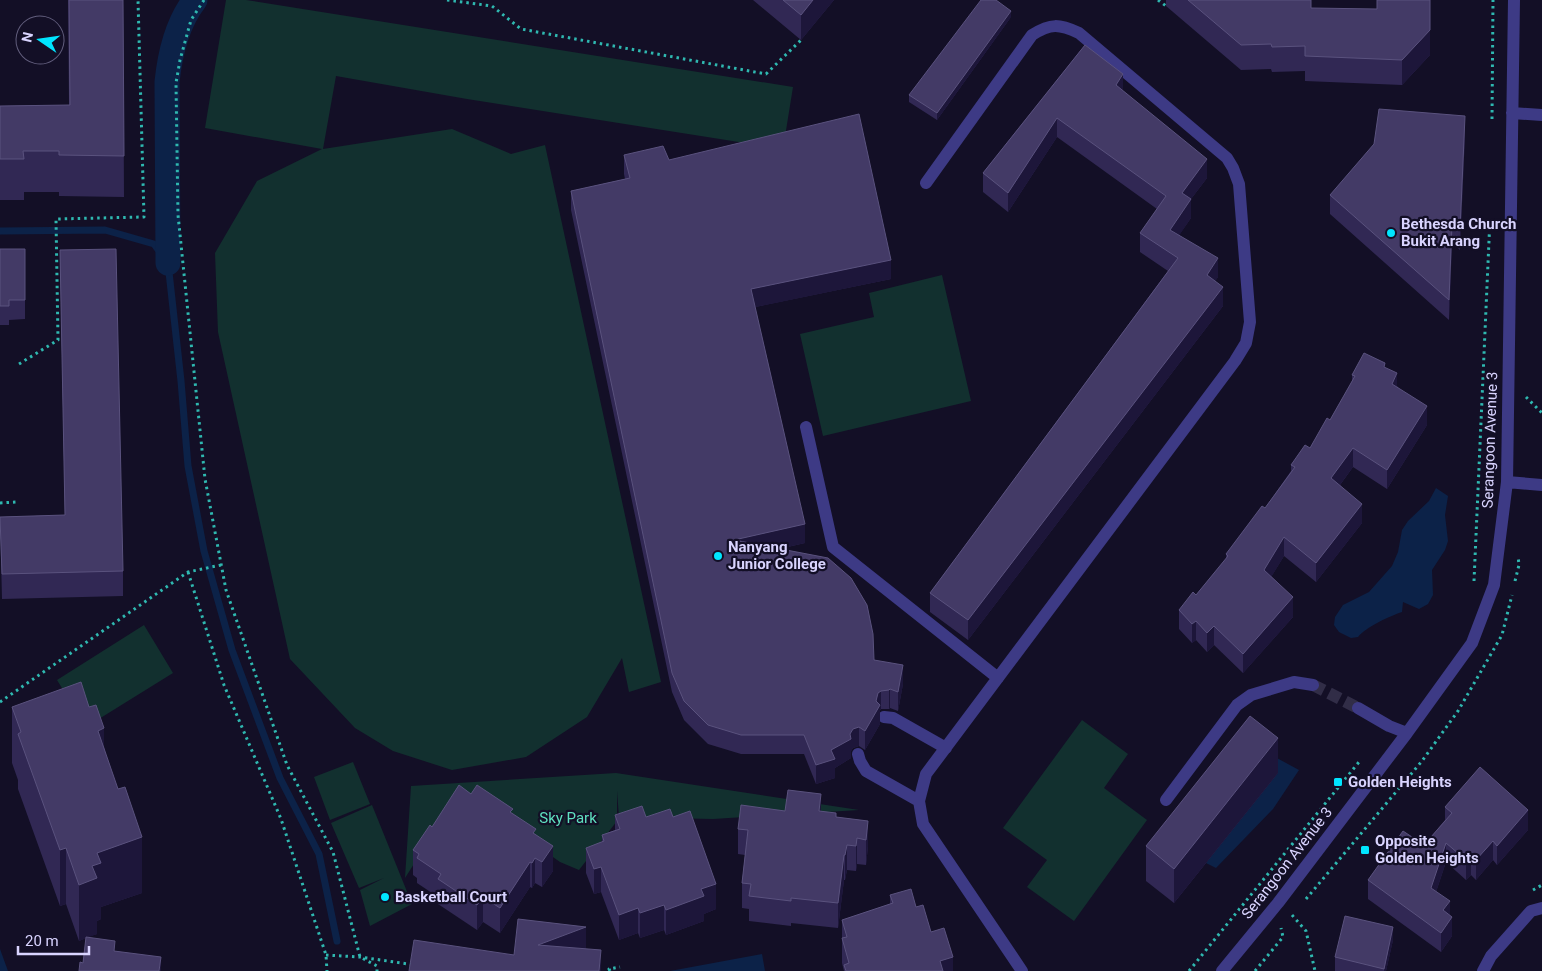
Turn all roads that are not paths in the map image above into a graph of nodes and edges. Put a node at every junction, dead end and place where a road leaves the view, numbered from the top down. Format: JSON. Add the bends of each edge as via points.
{"nodes":[{"id":1,"x":1514,"y":0,"type":"edge"},
{"id":2,"x":1512,"y":113,"type":"junction"},
{"id":3,"x":1542,"y":114,"type":"edge"},
{"id":4,"x":926,"y":183,"type":"dead end"},
{"id":5,"x":806,"y":427,"type":"dead end"},
{"id":6,"x":1507,"y":482,"type":"junction"},
{"id":7,"x":1542,"y":486,"type":"edge"},
{"id":8,"x":998,"y":678,"type":"junction"},
{"id":9,"x":1313,"y":685,"type":"tunnel mouth"},
{"id":10,"x":1358,"y":708,"type":"tunnel mouth"},
{"id":11,"x":884,"y":718,"type":"dead end"},
{"id":12,"x":1407,"y":733,"type":"junction"},
{"id":13,"x":946,"y":748,"type":"junction"},
{"id":14,"x":858,"y":754,"type":"dead end"},
{"id":15,"x":1166,"y":800,"type":"dead end"},
{"id":16,"x":919,"y":801,"type":"junction"},
{"id":17,"x":1542,"y":908,"type":"edge"},
{"id":18,"x":1022,"y":971,"type":"edge"},
{"id":19,"x":1222,"y":971,"type":"edge"},
{"id":20,"x":1483,"y":971,"type":"edge"}],
"edges":[{"from":1,"to":2,"type":"street","name":"Serangoon Avenue 3"},
{"from":2,"to":3,"type":"street"},
{"from":2,"to":6,"type":"street","name":"Serangoon Avenue 3"},
{"from":4,"to":8,"type":"street","via":[[1032,35],[1045,27],[1061,26],[1079,33],[1227,158],[1239,184],[1250,322],[1246,343]]},
{"from":5,"to":8,"type":"street","via":[[833,547]]},
{"from":6,"to":7,"type":"street"},
{"from":6,"to":12,"type":"street","name":"Serangoon Avenue 3","via":[[1494,585],[1472,643]]},
{"from":8,"to":13,"type":"street"},
{"from":9,"to":15,"type":"street","via":[[1294,682],[1251,695],[1237,705]]},
{"from":10,"to":12,"type":"street"},
{"from":11,"to":13,"type":"street","via":[[893,718]]},
{"from":12,"to":19,"type":"street","name":"Serangoon Avenue 3"},
{"from":13,"to":16,"type":"street","via":[[926,774]]},
{"from":14,"to":16,"type":"street","via":[[866,771]]},
{"from":16,"to":18,"type":"street","via":[[923,824]]},
{"from":17,"to":20,"type":"street","via":[[1531,911],[1491,956]]}]}
